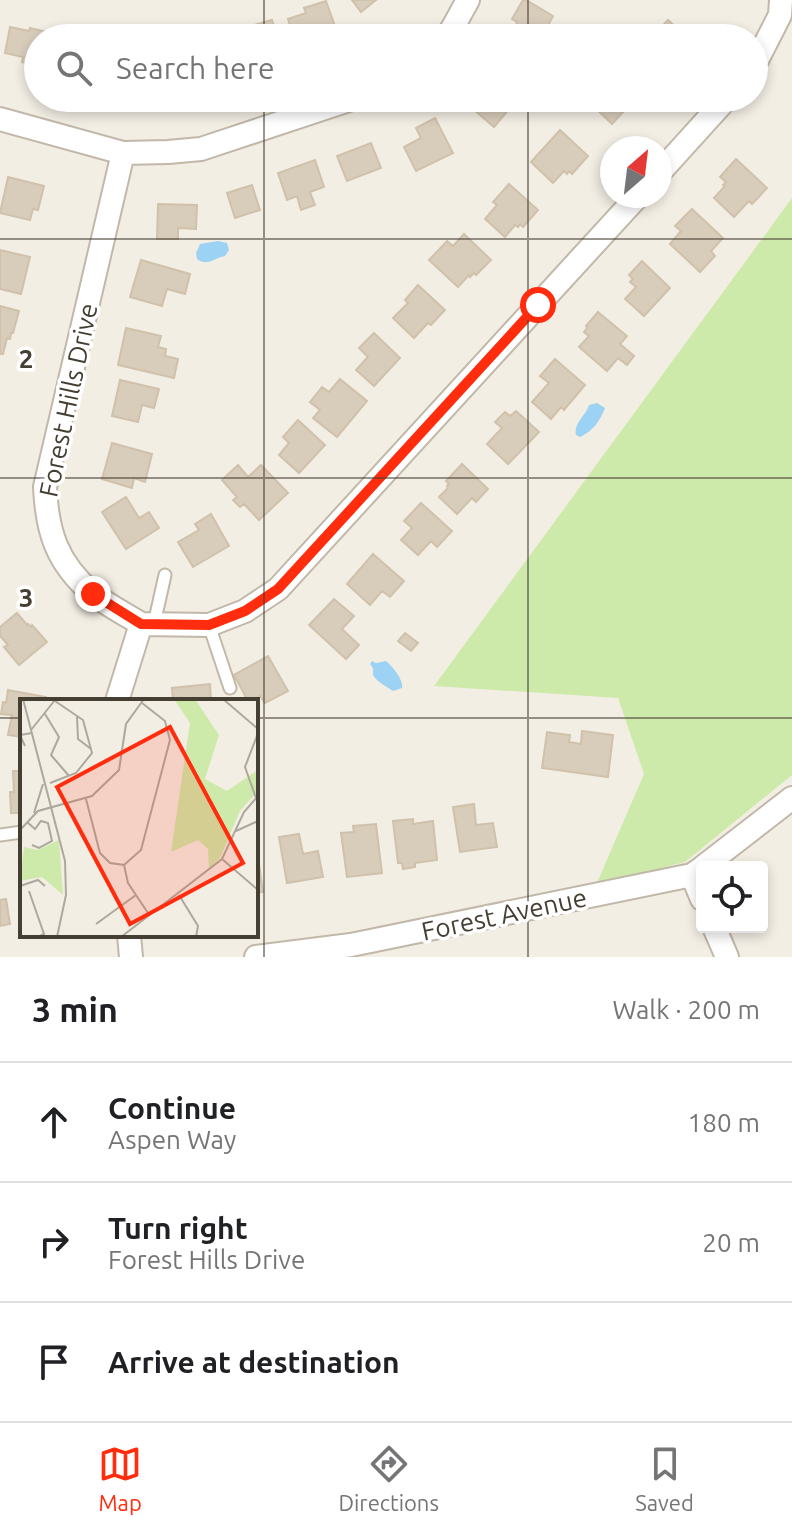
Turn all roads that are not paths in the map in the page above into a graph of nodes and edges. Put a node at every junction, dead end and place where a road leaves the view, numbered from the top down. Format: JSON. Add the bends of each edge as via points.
{"nodes":[{"id":1,"x":468,"y":0,"type":"edge"},
{"id":2,"x":781,"y":0,"type":"edge"},
{"id":3,"x":455,"y":24,"type":"edge"},
{"id":4,"x":768,"y":39,"type":"edge"},
{"id":5,"x":313,"y":112,"type":"edge"},
{"id":6,"x":714,"y":112,"type":"edge"},
{"id":7,"x":0,"y":119,"type":"edge"},
{"id":8,"x":123,"y":153,"type":"junction"},
{"id":9,"x":672,"y":159,"type":"edge"},
{"id":10,"x":627,"y":208,"type":"edge"},
{"id":11,"x":165,"y":575,"type":"dead end"},
{"id":12,"x":147,"y":624,"type":"junction"},
{"id":13,"x":209,"y":625,"type":"junction"},
{"id":14,"x":230,"y":688,"type":"dead end"},
{"id":15,"x":118,"y":699,"type":"edge"},
{"id":16,"x":792,"y":798,"type":"edge"},
{"id":17,"x":20,"y":832,"type":"edge"},
{"id":18,"x":0,"y":835,"type":"edge"},
{"id":19,"x":711,"y":861,"type":"edge"},
{"id":20,"x":696,"y":871,"type":"edge"},
{"id":21,"x":717,"y":933,"type":"edge"},
{"id":22,"x":129,"y":937,"type":"edge"},
{"id":23,"x":352,"y":951,"type":"edge"},
{"id":24,"x":131,"y":957,"type":"edge"},
{"id":25,"x":256,"y":957,"type":"edge"},
{"id":26,"x":727,"y":957,"type":"edge"}],
"edges":[{"from":1,"to":3,"type":"street"},
{"from":2,"to":4,"type":"street"},
{"from":5,"to":8,"type":"street","via":[[201,149]]},
{"from":6,"to":9,"type":"street"},
{"from":7,"to":8,"type":"street"},
{"from":8,"to":12,"type":"street","name":"Forest Hills Drive","via":[[45,487],[46,515],[55,547],[71,571],[93,594]]},
{"from":10,"to":13,"type":"street","via":[[278,589],[245,611]]},
{"from":11,"to":12,"type":"lane"},
{"from":12,"to":13,"type":"street"},
{"from":12,"to":15,"type":"street"},
{"from":13,"to":14,"type":"lane"},
{"from":16,"to":19,"type":"street","name":"Forest Avenue"},
{"from":17,"to":18,"type":"lane"},
{"from":20,"to":23,"type":"street","name":"Forest Avenue"},
{"from":21,"to":26,"type":"street"},
{"from":22,"to":24,"type":"street"},
{"from":23,"to":25,"type":"street","name":"Forest Avenue"}]}
